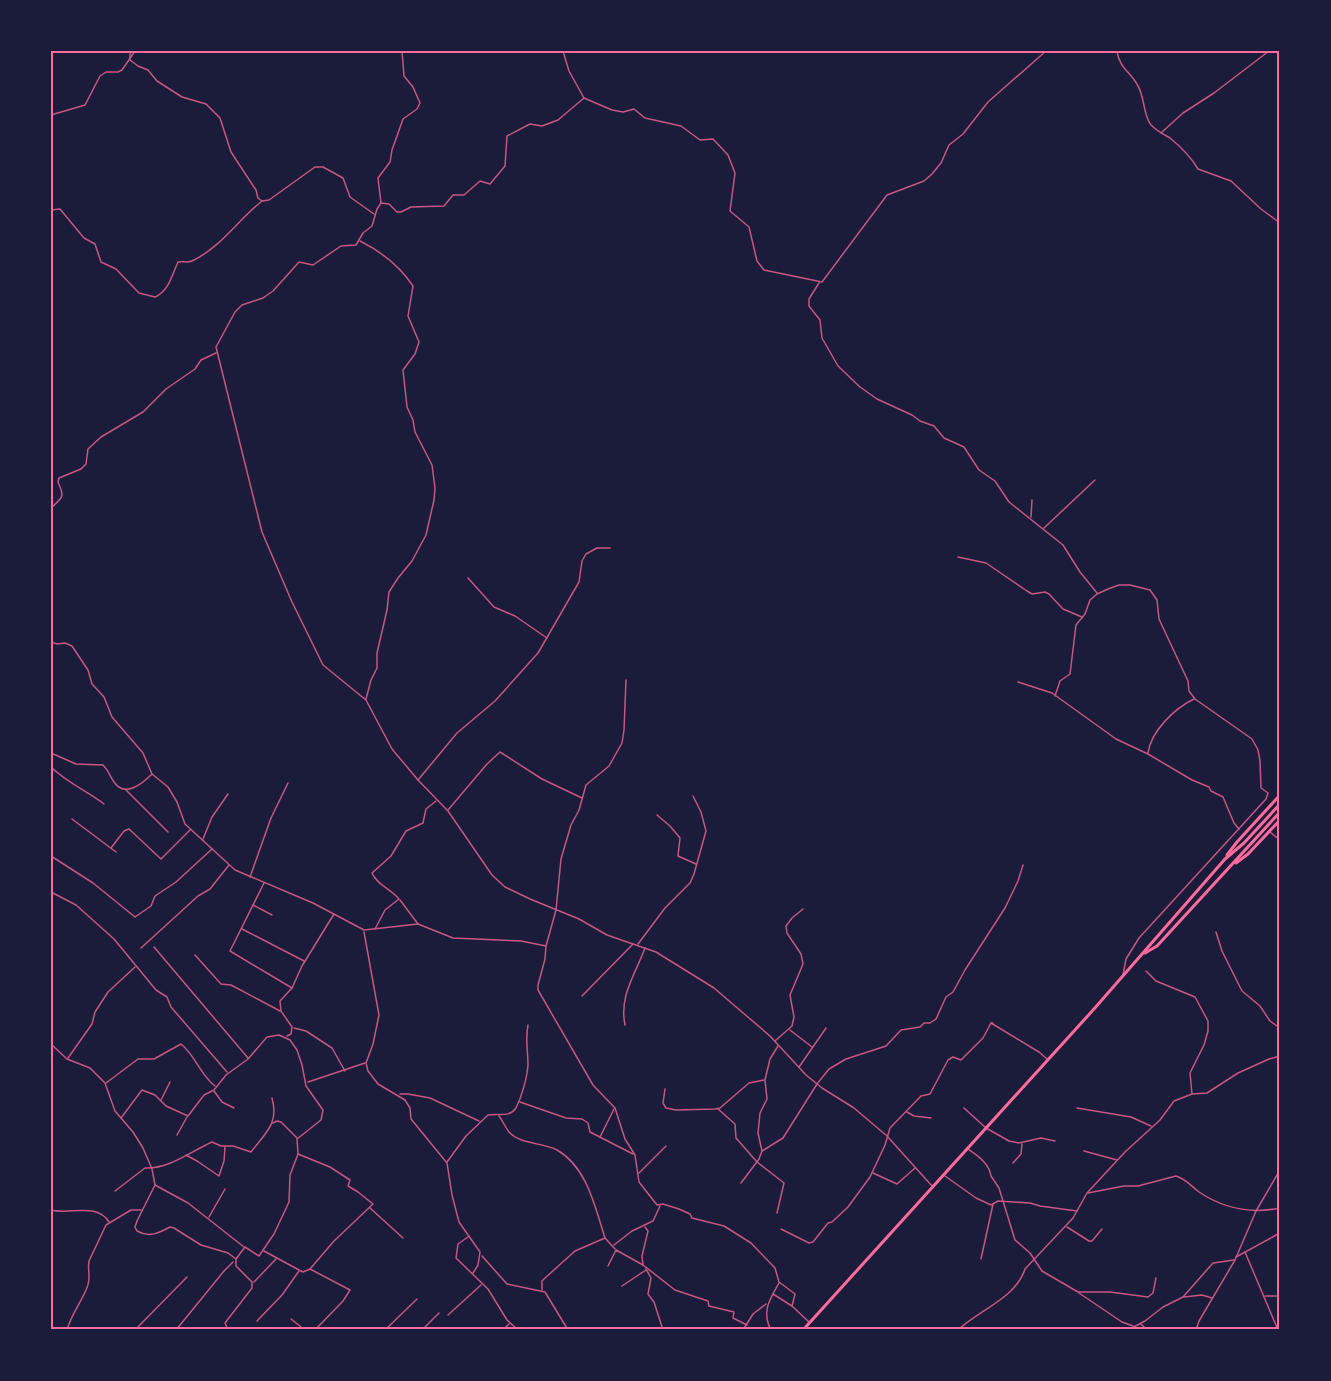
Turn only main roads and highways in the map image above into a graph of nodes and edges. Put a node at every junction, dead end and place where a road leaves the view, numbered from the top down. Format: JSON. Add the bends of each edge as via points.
{"nodes":[{"id":1,"x":1280,"y":795,"type":"edge"},
{"id":2,"x":1280,"y":804,"type":"edge"},
{"id":3,"x":1280,"y":812,"type":"edge"},
{"id":4,"x":1280,"y":820,"type":"edge"},
{"id":5,"x":1246,"y":844,"type":"junction"},
{"id":6,"x":1225,"y":859,"type":"junction"},
{"id":7,"x":1232,"y":866,"type":"junction"},
{"id":8,"x":1144,"y":953,"type":"junction"},
{"id":9,"x":803,"y":1330,"type":"edge"}],
"edges":[{"from":1,"to":6,"type":"highway"},
{"from":2,"to":5,"type":"highway"},
{"from":3,"to":5,"type":"highway"},
{"from":4,"to":7,"type":"highway"},
{"from":5,"to":6,"type":"highway"},
{"from":5,"to":7,"type":"highway"},
{"from":6,"to":8,"type":"highway"},
{"from":7,"to":8,"type":"highway","via":[[1157,946]]},
{"from":8,"to":9,"type":"highway"}]}
